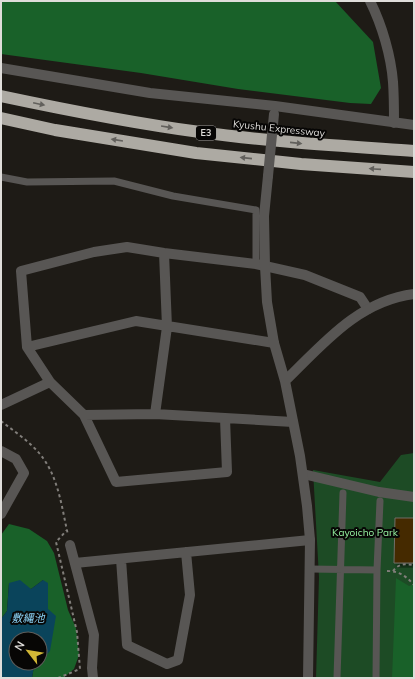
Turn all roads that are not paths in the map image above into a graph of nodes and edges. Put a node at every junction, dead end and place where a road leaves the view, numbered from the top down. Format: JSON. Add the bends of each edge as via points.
{"nodes":[{"id":1,"x":370,"y":1,"type":"edge"},
{"id":2,"x":1,"y":68,"type":"edge"},
{"id":3,"x":1,"y":96,"type":"edge"},
{"id":4,"x":274,"y":110,"type":"junction"},
{"id":5,"x":1,"y":118,"type":"edge"},
{"id":6,"x":394,"y":123,"type":"junction"},
{"id":7,"x":414,"y":125,"type":"edge"},
{"id":8,"x":414,"y":151,"type":"edge"},
{"id":9,"x":414,"y":172,"type":"edge"},
{"id":10,"x":1,"y":177,"type":"edge"},
{"id":11,"x":164,"y":253,"type":"junction"},
{"id":12,"x":260,"y":265,"type":"junction"},
{"id":13,"x":414,"y":294,"type":"edge"},
{"id":14,"x":368,"y":309,"type":"junction"},
{"id":15,"x":167,"y":327,"type":"junction"},
{"id":16,"x":274,"y":343,"type":"junction"},
{"id":17,"x":27,"y":347,"type":"junction"},
{"id":18,"x":285,"y":381,"type":"junction"},
{"id":19,"x":50,"y":382,"type":"junction"},
{"id":20,"x":1,"y":405,"type":"edge"},
{"id":21,"x":155,"y":414,"type":"junction"},
{"id":22,"x":84,"y":415,"type":"junction"},
{"id":23,"x":225,"y":418,"type":"junction"},
{"id":24,"x":293,"y":422,"type":"junction"},
{"id":25,"x":1,"y":451,"type":"edge"},
{"id":26,"x":303,"y":474,"type":"junction"},
{"id":27,"x":343,"y":493,"type":"dead end"},
{"id":28,"x":414,"y":497,"type":"edge"},
{"id":29,"x":380,"y":501,"type":"dead end"},
{"id":30,"x":1,"y":514,"type":"edge"},
{"id":31,"x":310,"y":540,"type":"junction"},
{"id":32,"x":70,"y":546,"type":"road end"},
{"id":33,"x":186,"y":552,"type":"junction"},
{"id":34,"x":121,"y":559,"type":"junction"},
{"id":35,"x":75,"y":563,"type":"junction"},
{"id":36,"x":310,"y":569,"type":"junction"},
{"id":37,"x":341,"y":570,"type":"junction"},
{"id":38,"x":377,"y":570,"type":"junction"},
{"id":39,"x":93,"y":678,"type":"edge"},
{"id":40,"x":308,"y":678,"type":"edge"},
{"id":41,"x":338,"y":678,"type":"edge"},
{"id":42,"x":376,"y":678,"type":"edge"}],
"edges":[{"from":1,"to":6,"type":"street","via":[[379,19],[389,59],[393,81]]},
{"from":2,"to":4,"type":"street","via":[[150,93]]},
{"from":3,"to":8,"type":"highway","name":"Kyushu Expressway","number":"E3","one_way":true,"via":[[60,109],[200,132],[303,144]]},
{"from":4,"to":6,"type":"street"},
{"from":4,"to":12,"type":"street","bridge":true},
{"from":9,"to":5,"type":"highway","number":"E3","one_way":true,"via":[[301,164],[196,152],[56,130]]},
{"from":6,"to":7,"type":"street"},
{"from":10,"to":12,"type":"lane","via":[[27,182],[114,181],[173,196],[256,210]]},
{"from":11,"to":12,"type":"street"},
{"from":11,"to":15,"type":"street"},
{"from":11,"to":17,"type":"street","via":[[127,247],[94,252],[21,271]]},
{"from":12,"to":14,"type":"street","via":[[305,275],[360,297]]},
{"from":12,"to":16,"type":"street"},
{"from":13,"to":14,"type":"street"},
{"from":14,"to":18,"type":"street","via":[[342,325]]},
{"from":15,"to":16,"type":"street"},
{"from":15,"to":17,"type":"street","via":[[136,321]]},
{"from":15,"to":21,"type":"street"},
{"from":16,"to":18,"type":"street"},
{"from":17,"to":19,"type":"street"},
{"from":18,"to":24,"type":"street"},
{"from":19,"to":20,"type":"street"},
{"from":19,"to":22,"type":"street"},
{"from":21,"to":22,"type":"street"},
{"from":21,"to":23,"type":"street"},
{"from":22,"to":23,"type":"street","via":[[116,482],[227,472]]},
{"from":23,"to":24,"type":"street"},
{"from":24,"to":26,"type":"street"},
{"from":25,"to":30,"type":"street","via":[[16,459],[24,473]]},
{"from":26,"to":28,"type":"street","via":[[380,492]]},
{"from":26,"to":31,"type":"street"},
{"from":27,"to":37,"type":"lane"},
{"from":29,"to":38,"type":"lane"},
{"from":31,"to":33,"type":"street"},
{"from":31,"to":36,"type":"street"},
{"from":32,"to":35,"type":"street"},
{"from":33,"to":34,"type":"street"},
{"from":33,"to":34,"type":"street","via":[[190,595],[178,660],[167,664],[127,645]]},
{"from":34,"to":35,"type":"street"},
{"from":35,"to":39,"type":"street","via":[[94,635]]},
{"from":36,"to":37,"type":"lane"},
{"from":36,"to":40,"type":"street"},
{"from":37,"to":38,"type":"lane"},
{"from":37,"to":41,"type":"lane"},
{"from":38,"to":42,"type":"lane"}]}
